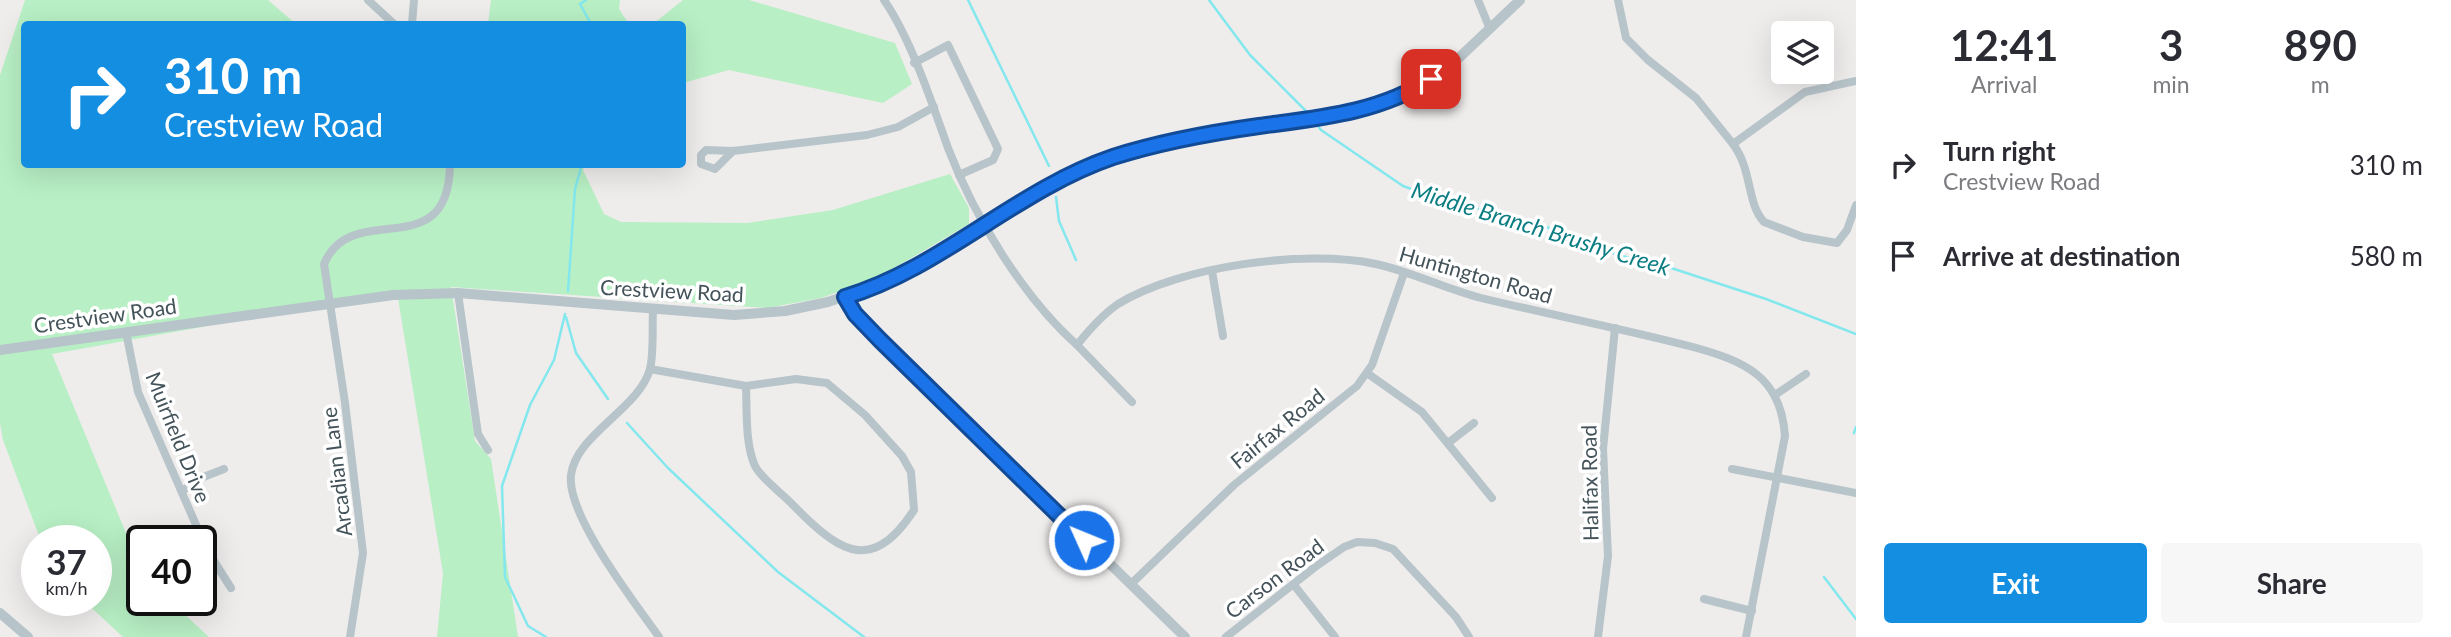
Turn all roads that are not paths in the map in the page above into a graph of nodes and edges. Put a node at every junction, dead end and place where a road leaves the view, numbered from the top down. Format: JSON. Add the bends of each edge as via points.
{"nodes":[{"id":1,"x":368,"y":0,"type":"edge"},
{"id":2,"x":414,"y":0,"type":"edge"},
{"id":3,"x":884,"y":0,"type":"edge"},
{"id":4,"x":1478,"y":0,"type":"edge"},
{"id":5,"x":1520,"y":0,"type":"edge"},
{"id":6,"x":1618,"y":0,"type":"edge"},
{"id":7,"x":391,"y":21,"type":"edge"},
{"id":8,"x":412,"y":21,"type":"edge"},
{"id":9,"x":1490,"y":29,"type":"junction"},
{"id":10,"x":914,"y":63,"type":"junction"},
{"id":11,"x":1856,"y":81,"type":"edge"},
{"id":12,"x":934,"y":107,"type":"junction"},
{"id":13,"x":1732,"y":144,"type":"junction"},
{"id":14,"x":733,"y":151,"type":"dead end"},
{"id":15,"x":450,"y":168,"type":"edge"},
{"id":16,"x":959,"y":175,"type":"junction"},
{"id":17,"x":1856,"y":205,"type":"edge"},
{"id":18,"x":984,"y":224,"type":"junction"},
{"id":19,"x":1212,"y":271,"type":"junction"},
{"id":20,"x":1404,"y":273,"type":"junction"},
{"id":21,"x":458,"y":293,"type":"junction"},
{"id":22,"x":845,"y":297,"type":"junction"},
{"id":23,"x":329,"y":302,"type":"junction"},
{"id":24,"x":653,"y":311,"type":"junction"},
{"id":25,"x":1615,"y":328,"type":"junction"},
{"id":26,"x":126,"y":332,"type":"junction"},
{"id":27,"x":1223,"y":336,"type":"dead end"},
{"id":28,"x":1076,"y":345,"type":"junction"},
{"id":29,"x":0,"y":350,"type":"edge"},
{"id":30,"x":650,"y":369,"type":"junction"},
{"id":31,"x":1367,"y":373,"type":"junction"},
{"id":32,"x":1806,"y":374,"type":"dead end"},
{"id":33,"x":746,"y":386,"type":"junction"},
{"id":34,"x":1775,"y":395,"type":"junction"},
{"id":35,"x":1132,"y":402,"type":"dead end"},
{"id":36,"x":1474,"y":422,"type":"dead end"},
{"id":37,"x":1448,"y":443,"type":"junction"},
{"id":38,"x":488,"y":450,"type":"dead end"},
{"id":39,"x":224,"y":469,"type":"dead end"},
{"id":40,"x":1732,"y":469,"type":"dead end"},
{"id":41,"x":1777,"y":477,"type":"junction"},
{"id":42,"x":182,"y":491,"type":"junction"},
{"id":43,"x":1856,"y":494,"type":"edge"},
{"id":44,"x":1492,"y":498,"type":"dead end"},
{"id":45,"x":1131,"y":584,"type":"junction"},
{"id":46,"x":1294,"y":586,"type":"junction"},
{"id":47,"x":231,"y":588,"type":"dead end"},
{"id":48,"x":1703,"y":599,"type":"dead end"},
{"id":49,"x":1752,"y":611,"type":"junction"},
{"id":50,"x":0,"y":613,"type":"edge"},
{"id":51,"x":28,"y":637,"type":"edge"},
{"id":52,"x":350,"y":637,"type":"edge"},
{"id":53,"x":660,"y":637,"type":"edge"},
{"id":54,"x":1185,"y":637,"type":"edge"},
{"id":55,"x":1226,"y":637,"type":"edge"},
{"id":56,"x":1335,"y":637,"type":"edge"},
{"id":57,"x":1468,"y":637,"type":"edge"},
{"id":58,"x":1598,"y":637,"type":"edge"},
{"id":59,"x":1746,"y":637,"type":"edge"}],
"edges":[{"from":1,"to":7,"type":"street"},
{"from":2,"to":8,"type":"street"},
{"from":3,"to":10,"type":"street"},
{"from":4,"to":9,"type":"street"},
{"from":5,"to":9,"type":"street","name":"Crestview Road"},
{"from":6,"to":13,"type":"street","via":[[1626,38],[1696,98]]},
{"from":9,"to":18,"type":"street","name":"Crestview Road","via":[[1445,71],[1418,88],[1364,109],[1178,140],[1113,158],[1067,176]]},
{"from":10,"to":12,"type":"street"},
{"from":10,"to":16,"type":"street","via":[[947,44],[998,149],[993,160]]},
{"from":11,"to":13,"type":"street","via":[[1805,92]]},
{"from":12,"to":14,"type":"street","via":[[898,127],[867,135]]},
{"from":12,"to":16,"type":"street"},
{"from":13,"to":17,"type":"street","via":[[1747,168],[1753,201],[1764,222],[1803,237],[1837,243]]},
{"from":15,"to":23,"type":"street","name":"Arcadian Lane","via":[[446,196],[434,216],[354,235],[328,254],[324,264]]},
{"from":16,"to":18,"type":"street"},
{"from":18,"to":22,"type":"street","name":"Crestview Road","via":[[886,282]]},
{"from":18,"to":28,"type":"street","via":[[1032,296]]},
{"from":19,"to":20,"type":"street","name":"Huntington Road","via":[[1308,257],[1355,260]]},
{"from":19,"to":27,"type":"street"},
{"from":19,"to":28,"type":"street","name":"Huntington Road","via":[[1121,303]]},
{"from":20,"to":25,"type":"street","name":"Huntington Road","via":[[1477,297]]},
{"from":20,"to":31,"type":"street","name":"Fairfax Road"},
{"from":21,"to":23,"type":"street","name":"Crestview Road"},
{"from":21,"to":24,"type":"street","name":"Crestview Road"},
{"from":21,"to":38,"type":"street","via":[[478,434]]},
{"from":22,"to":24,"type":"street","name":"Crestview Road","via":[[785,311],[734,315]]},
{"from":22,"to":45,"type":"street","via":[[880,340]]},
{"from":23,"to":26,"type":"street","name":"Crestview Road"},
{"from":23,"to":52,"type":"street","name":"Arcadian Lane","via":[[363,553]]},
{"from":24,"to":30,"type":"street"},
{"from":25,"to":34,"type":"street","name":"Huntington Road","via":[[1739,362],[1755,370]]},
{"from":25,"to":58,"type":"street","name":"Halifax Road","via":[[1603,449],[1608,556]]},
{"from":26,"to":29,"type":"street","name":"Crestview Road"},
{"from":26,"to":42,"type":"street","name":"Muirfield Drive","via":[[138,392]]},
{"from":28,"to":35,"type":"street"},
{"from":30,"to":33,"type":"street"},
{"from":30,"to":53,"type":"street","via":[[641,387],[581,452],[571,484],[574,499],[610,568]]},
{"from":31,"to":37,"type":"street","via":[[1422,412]]},
{"from":31,"to":45,"type":"street","name":"Fairfax Road","via":[[1208,508]]},
{"from":32,"to":34,"type":"street"},
{"from":33,"to":33,"type":"street","via":[[796,379],[827,383],[865,415],[902,456],[911,472],[914,510],[885,546],[846,550],[756,467]]},
{"from":34,"to":41,"type":"street","name":"Huntington Road","via":[[1785,436]]},
{"from":36,"to":37,"type":"street"},
{"from":37,"to":44,"type":"street"},
{"from":39,"to":42,"type":"street"},
{"from":40,"to":41,"type":"street"},
{"from":41,"to":43,"type":"street"},
{"from":41,"to":49,"type":"street","name":"Huntington Road"},
{"from":42,"to":47,"type":"street","name":"Muirfield Drive","via":[[207,550]]},
{"from":45,"to":54,"type":"street"},
{"from":46,"to":55,"type":"street","name":"Carson Road"},
{"from":46,"to":56,"type":"street"},
{"from":46,"to":57,"type":"street","name":"Carson Road","via":[[1343,547],[1375,543],[1393,550],[1420,577]]},
{"from":48,"to":49,"type":"street"},
{"from":49,"to":59,"type":"street","name":"Huntington Road"},
{"from":50,"to":51,"type":"street"}]}
